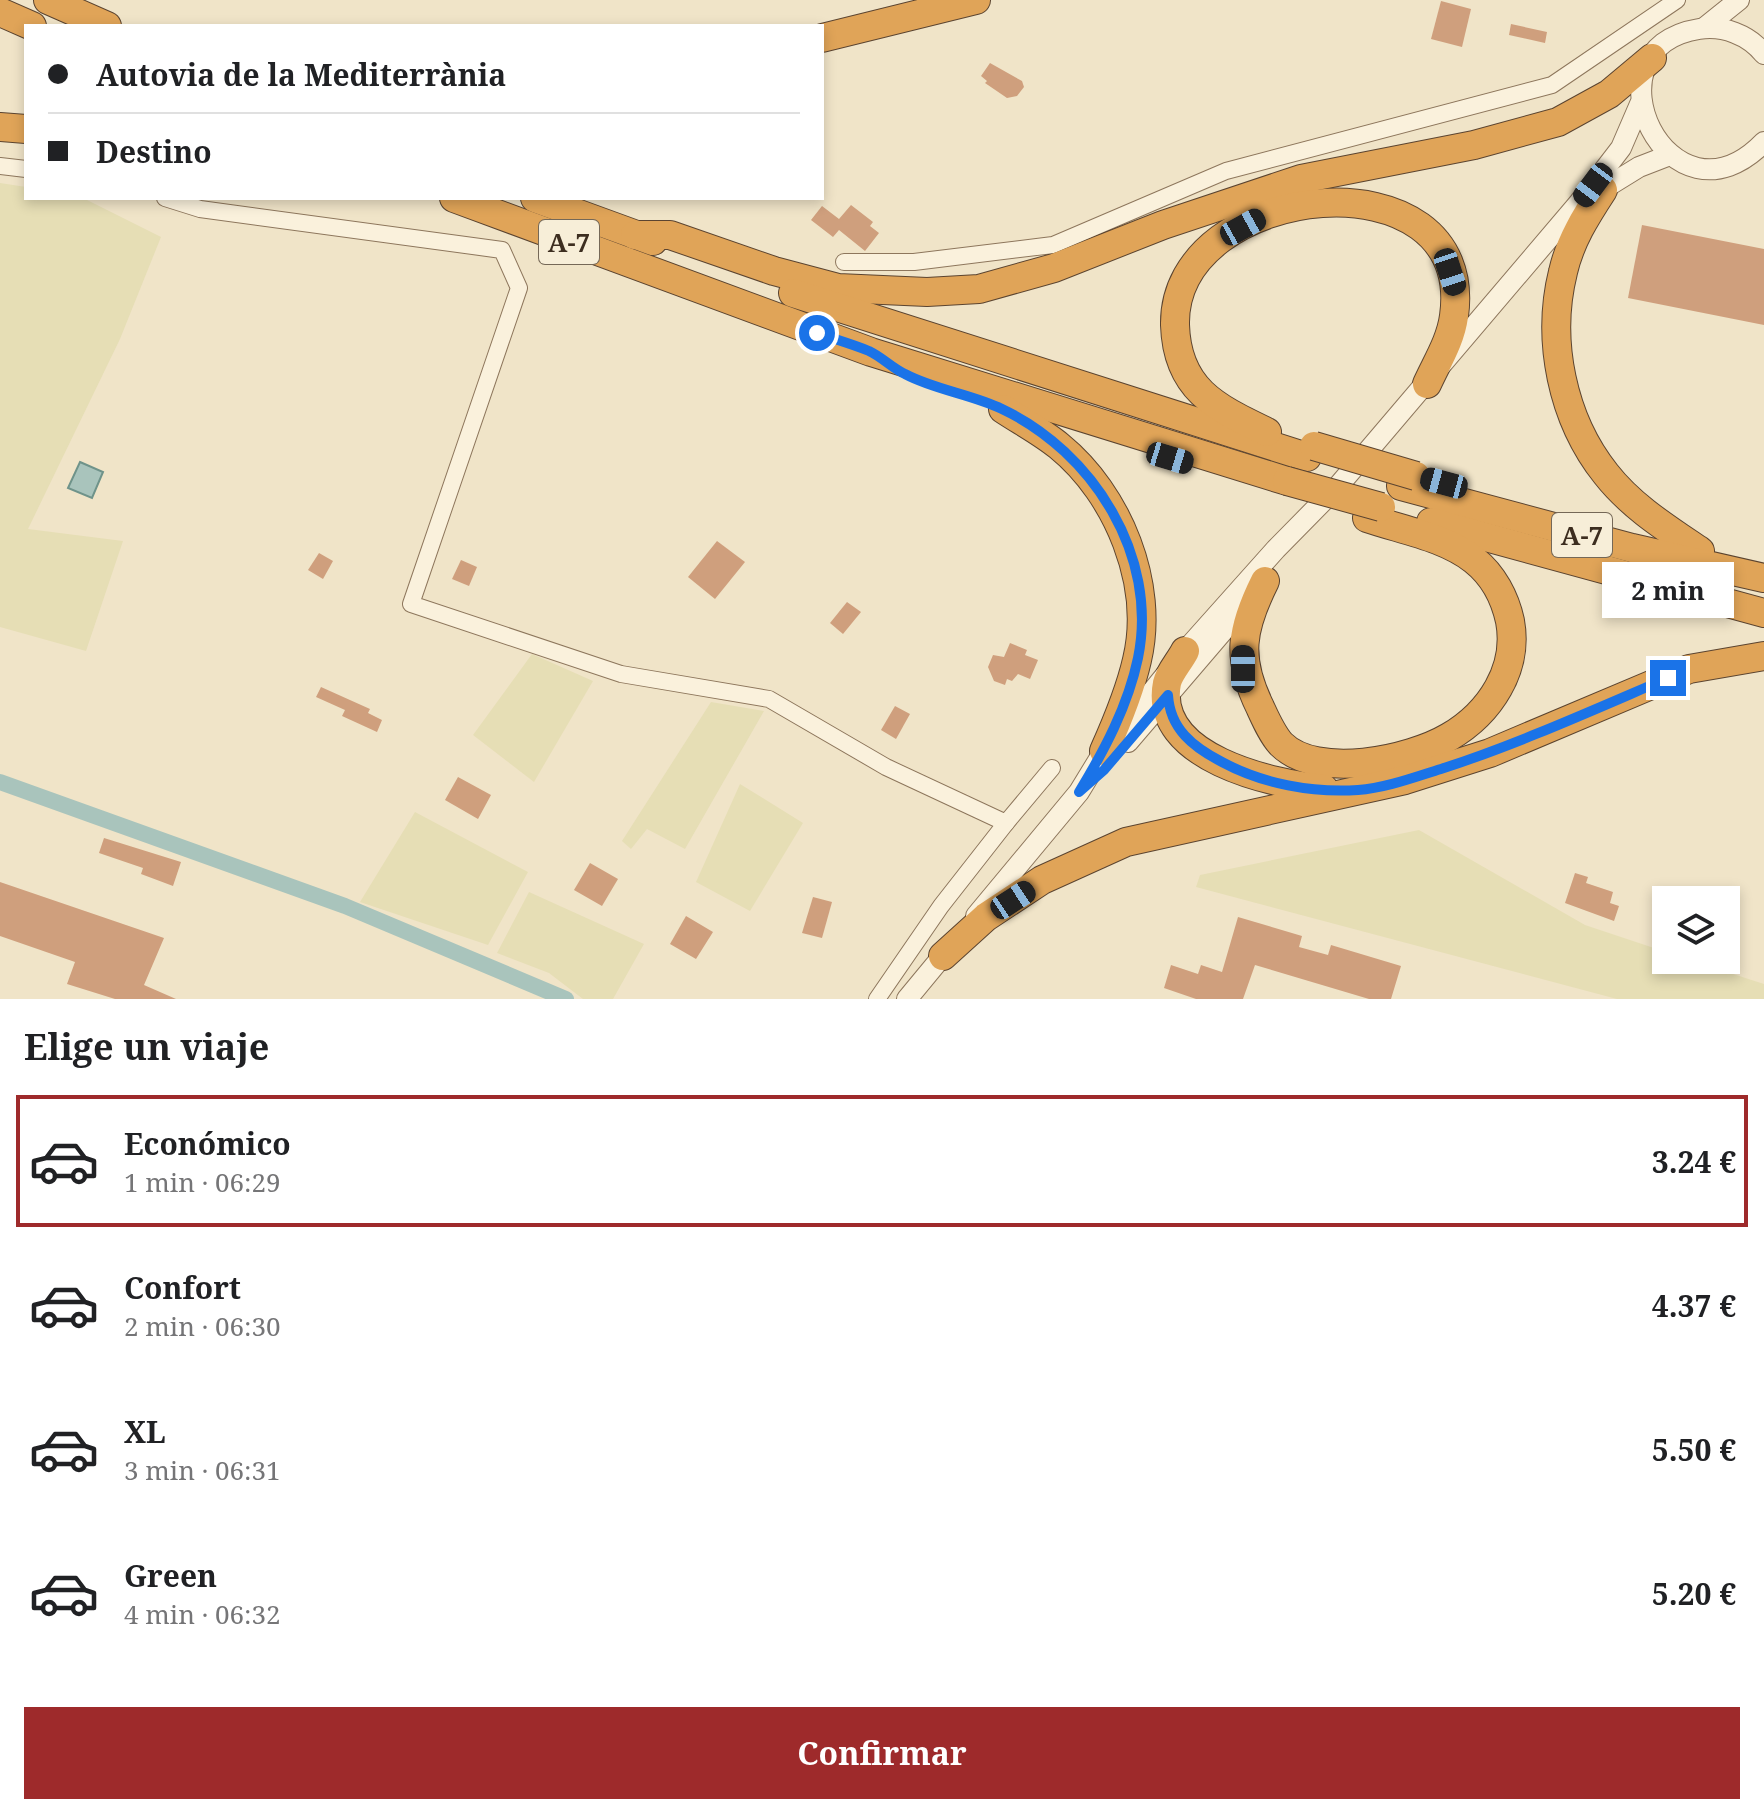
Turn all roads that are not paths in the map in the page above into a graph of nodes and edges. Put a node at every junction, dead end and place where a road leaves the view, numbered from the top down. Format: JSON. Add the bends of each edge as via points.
{"nodes":[{"id":1,"x":48,"y":0,"type":"edge"},
{"id":2,"x":976,"y":0,"type":"edge"},
{"id":3,"x":1677,"y":0,"type":"edge"},
{"id":4,"x":1739,"y":0,"type":"edge"},
{"id":5,"x":102,"y":24,"type":"edge"},
{"id":6,"x":1704,"y":28,"type":"junction"},
{"id":7,"x":824,"y":38,"type":"edge"},
{"id":8,"x":1764,"y":54,"type":"edge"},
{"id":9,"x":1652,"y":58,"type":"junction"},
{"id":10,"x":1640,"y":104,"type":"junction"},
{"id":11,"x":0,"y":127,"type":"edge"},
{"id":12,"x":24,"y":129,"type":"edge"},
{"id":13,"x":1764,"y":144,"type":"edge"},
{"id":14,"x":1670,"y":155,"type":"junction"},
{"id":15,"x":0,"y":166,"type":"edge"},
{"id":16,"x":24,"y":169,"type":"edge"},
{"id":17,"x":1590,"y":197,"type":"junction"},
{"id":18,"x":171,"y":200,"type":"edge"},
{"id":19,"x":459,"y":200,"type":"edge"},
{"id":20,"x":540,"y":200,"type":"edge"},
{"id":21,"x":635,"y":235,"type":"junction"},
{"id":22,"x":844,"y":262,"type":"dead end"},
{"id":23,"x":871,"y":352,"type":"junction"},
{"id":24,"x":1427,"y":384,"type":"junction"},
{"id":25,"x":1003,"y":409,"type":"junction"},
{"id":26,"x":1310,"y":452,"type":"junction"},
{"id":27,"x":1409,"y":481,"type":"junction"},
{"id":28,"x":1339,"y":485,"type":"junction"},
{"id":29,"x":1284,"y":486,"type":"junction"},
{"id":30,"x":1374,"y":513,"type":"junction"},
{"id":31,"x":1700,"y":551,"type":"junction"},
{"id":32,"x":1764,"y":577,"type":"edge"},
{"id":33,"x":1265,"y":581,"type":"junction"},
{"id":34,"x":1764,"y":613,"type":"edge"},
{"id":35,"x":1185,"y":651,"type":"junction"},
{"id":36,"x":1764,"y":656,"type":"edge"},
{"id":37,"x":1168,"y":695,"type":"junction"},
{"id":38,"x":1104,"y":751,"type":"junction"},
{"id":39,"x":1052,"y":768,"type":"dead end"},
{"id":40,"x":1360,"y":790,"type":"junction"},
{"id":41,"x":1079,"y":792,"type":"junction"},
{"id":42,"x":1006,"y":823,"type":"junction"},
{"id":43,"x":943,"y":956,"type":"junction"},
{"id":44,"x":877,"y":999,"type":"edge"},
{"id":45,"x":907,"y":999,"type":"edge"}],
"edges":[{"from":1,"to":5,"type":"highway"},
{"from":2,"to":7,"type":"highway"},
{"from":3,"to":22,"type":"street","via":[[1552,85],[1226,171],[1053,245],[914,262]]},
{"from":4,"to":6,"type":"street"},
{"from":6,"to":8,"type":"street","via":[[1735,32]]},
{"from":6,"to":9,"type":"street","via":[[1669,41]]},
{"from":9,"to":10,"type":"street"},
{"from":9,"to":21,"type":"highway","via":[[1609,94],[1558,122],[1474,145],[1301,179],[1054,268],[979,289],[838,288],[670,235]]},
{"from":10,"to":14,"type":"street","via":[[1650,132]]},
{"from":10,"to":17,"type":"street","via":[[1621,148]]},
{"from":11,"to":12,"type":"highway"},
{"from":13,"to":14,"type":"street","via":[[1735,163],[1718,167],[1693,165]]},
{"from":14,"to":17,"type":"street"},
{"from":15,"to":16,"type":"street"},
{"from":17,"to":24,"type":"street"},
{"from":17,"to":31,"type":"highway","via":[[1562,272],[1558,342],[1567,401],[1581,437],[1606,475],[1646,513]]},
{"from":18,"to":42,"type":"street","via":[[200,209],[502,250],[519,288],[411,604],[621,674],[769,699],[886,767]]},
{"from":19,"to":23,"type":"highway","number":"A-7"},
{"from":20,"to":21,"type":"highway","number":"A-7"},
{"from":21,"to":26,"type":"highway","number":"A-7","via":[[810,299]]},
{"from":23,"to":25,"type":"highway","via":[[906,375]]},
{"from":23,"to":29,"type":"highway","number":"A-7"},
{"from":24,"to":26,"type":"highway","via":[[1454,318],[1455,288],[1433,238],[1406,217],[1365,205],[1327,202],[1264,215],[1223,239],[1193,267],[1175,314],[1179,361],[1195,388],[1219,407]]},
{"from":24,"to":28,"type":"street"},
{"from":25,"to":29,"type":"highway"},
{"from":25,"to":38,"type":"highway","via":[[1058,444],[1081,466],[1108,504],[1137,577],[1138,658]]},
{"from":26,"to":27,"type":"highway","number":"A-7"},
{"from":27,"to":31,"type":"highway"},
{"from":27,"to":32,"type":"highway","number":"A-7","via":[[1632,548]]},
{"from":28,"to":33,"type":"street"},
{"from":28,"to":35,"type":"street"},
{"from":29,"to":30,"type":"highway","number":"A-7","bridge":true},
{"from":30,"to":33,"type":"highway","via":[[1453,546],[1486,570],[1506,603],[1512,633],[1510,665],[1479,713],[1448,738],[1372,762],[1332,764],[1282,745],[1243,669],[1246,625]]},
{"from":30,"to":34,"type":"highway","number":"A-7"},
{"from":31,"to":32,"type":"highway"},
{"from":33,"to":37,"type":"street"},
{"from":35,"to":37,"type":"highway","via":[[1167,683]]},
{"from":35,"to":38,"type":"street"},
{"from":36,"to":40,"type":"highway","via":[[1689,669],[1490,753]]},
{"from":37,"to":40,"type":"highway","via":[[1169,711],[1185,738],[1244,774],[1281,785]]},
{"from":37,"to":41,"type":"street"},
{"from":38,"to":41,"type":"street"},
{"from":39,"to":42,"type":"street"},
{"from":40,"to":43,"type":"highway","via":[[1126,842],[1042,880],[986,917]]},
{"from":41,"to":43,"type":"street"},
{"from":42,"to":44,"type":"street"},
{"from":43,"to":45,"type":"street"}]}
